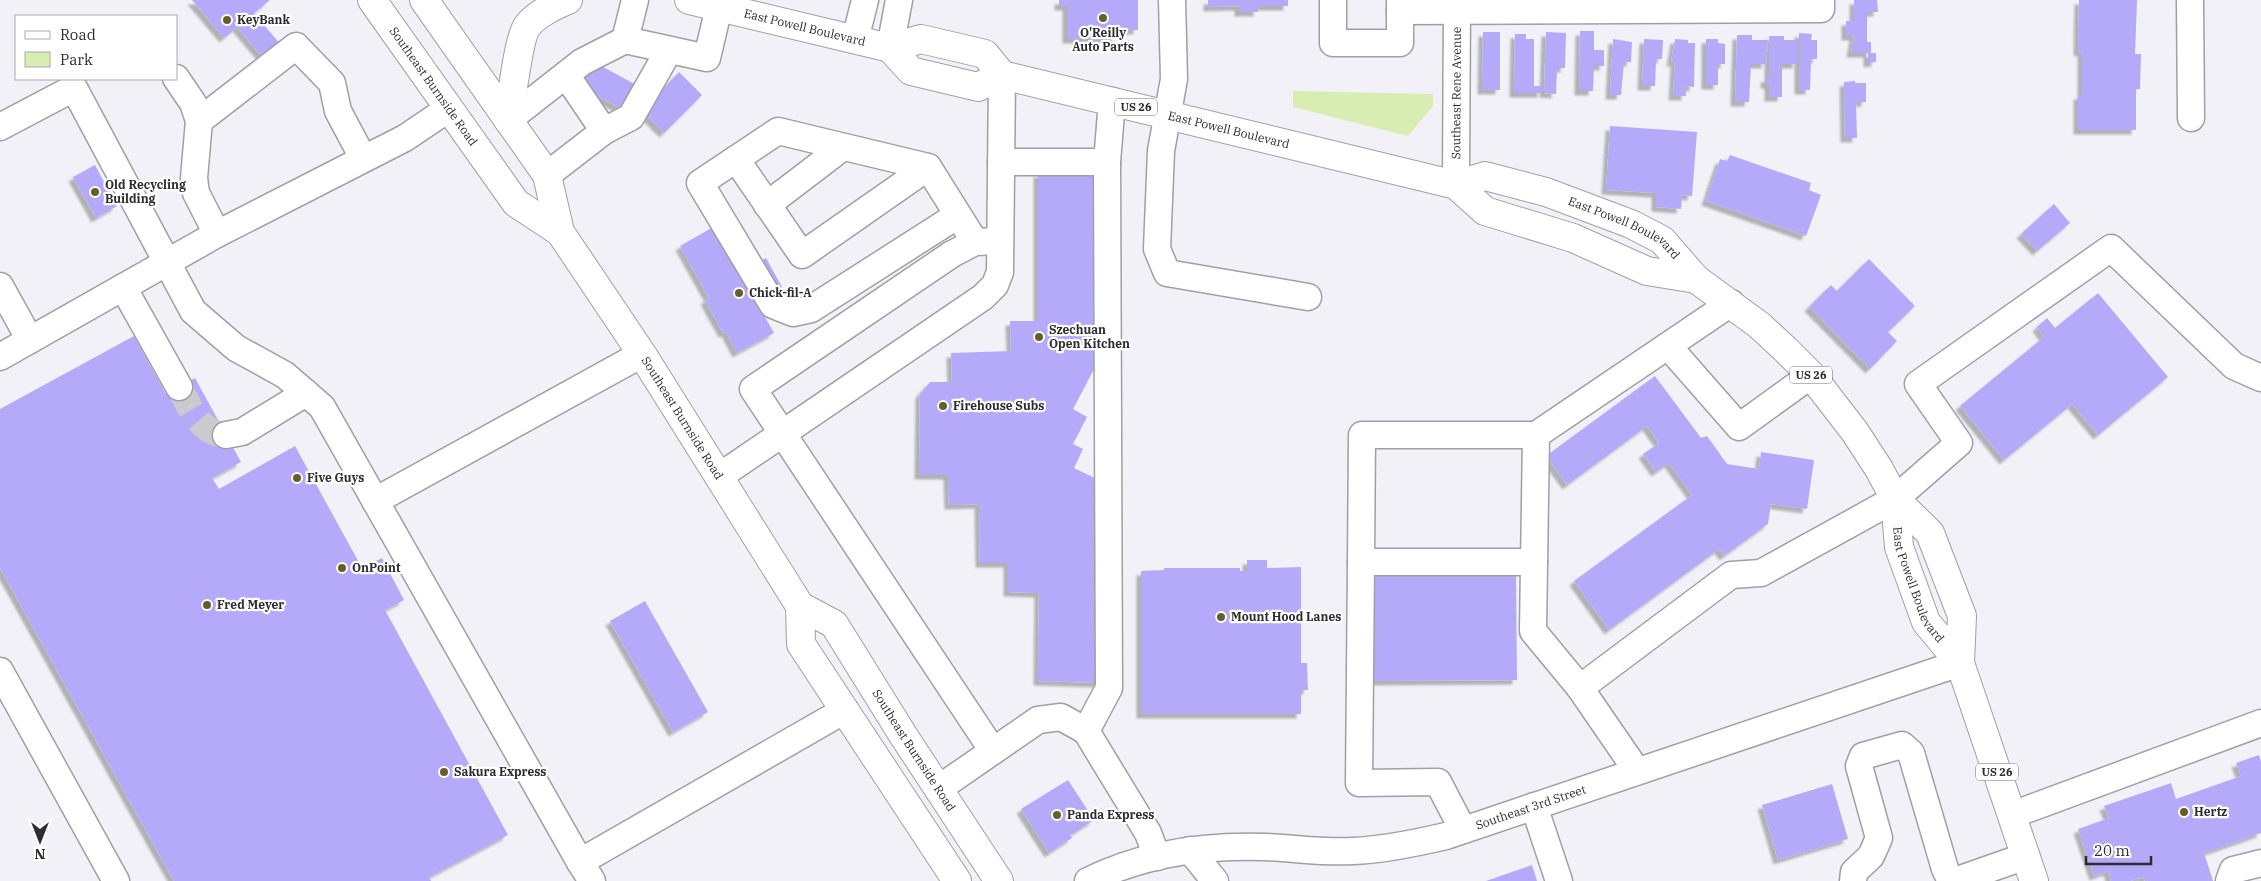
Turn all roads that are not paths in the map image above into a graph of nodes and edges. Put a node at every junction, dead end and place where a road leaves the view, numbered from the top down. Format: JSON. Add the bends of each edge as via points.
{"nodes":[{"id":1,"x":372,"y":0,"type":"edge"},
{"id":2,"x":424,"y":0,"type":"edge"},
{"id":3,"x":568,"y":0,"type":"edge"},
{"id":4,"x":635,"y":0,"type":"edge"},
{"id":5,"x":689,"y":0,"type":"edge"},
{"id":6,"x":866,"y":0,"type":"edge"},
{"id":7,"x":899,"y":0,"type":"edge"},
{"id":8,"x":1172,"y":0,"type":"edge"},
{"id":9,"x":1333,"y":0,"type":"edge"},
{"id":10,"x":1821,"y":0,"type":"edge"},
{"id":11,"x":2190,"y":0,"type":"edge"},
{"id":12,"x":715,"y":4,"type":"edge"},
{"id":13,"x":1400,"y":5,"type":"edge"},
{"id":14,"x":1457,"y":5,"type":"edge"},
{"id":15,"x":625,"y":40,"type":"junction"},
{"id":16,"x":855,"y":40,"type":"junction"},
{"id":17,"x":890,"y":48,"type":"junction"},
{"id":18,"x":669,"y":50,"type":"junction"},
{"id":19,"x":566,"y":75,"type":"junction"},
{"id":20,"x":1002,"y":75,"type":"junction"},
{"id":21,"x":177,"y":80,"type":"edge"},
{"id":22,"x":1112,"y":101,"type":"junction"},
{"id":23,"x":448,"y":109,"type":"junction"},
{"id":24,"x":1167,"y":115,"type":"junction"},
{"id":25,"x":2191,"y":118,"type":"dead end"},
{"id":26,"x":508,"y":120,"type":"junction"},
{"id":27,"x":199,"y":121,"type":"junction"},
{"id":28,"x":0,"y":127,"type":"edge"},
{"id":29,"x":604,"y":132,"type":"junction"},
{"id":30,"x":843,"y":147,"type":"junction"},
{"id":31,"x":363,"y":158,"type":"junction"},
{"id":32,"x":736,"y":159,"type":"junction"},
{"id":33,"x":1001,"y":162,"type":"junction"},
{"id":34,"x":1107,"y":162,"type":"junction"},
{"id":35,"x":928,"y":167,"type":"junction"},
{"id":36,"x":547,"y":175,"type":"junction"},
{"id":37,"x":1456,"y":185,"type":"junction"},
{"id":38,"x":767,"y":205,"type":"junction"},
{"id":39,"x":958,"y":215,"type":"junction"},
{"id":40,"x":560,"y":232,"type":"junction"},
{"id":41,"x":217,"y":234,"type":"junction"},
{"id":42,"x":987,"y":241,"type":"junction"},
{"id":43,"x":167,"y":262,"type":"junction"},
{"id":44,"x":1696,"y":279,"type":"junction"},
{"id":45,"x":0,"y":286,"type":"edge"},
{"id":46,"x":123,"y":287,"type":"junction"},
{"id":47,"x":1308,"y":296,"type":"dead end"},
{"id":48,"x":1731,"y":303,"type":"junction"},
{"id":49,"x":30,"y":340,"type":"junction"},
{"id":50,"x":1668,"y":346,"type":"junction"},
{"id":51,"x":642,"y":354,"type":"junction"},
{"id":52,"x":0,"y":356,"type":"edge"},
{"id":53,"x":1811,"y":375,"type":"junction"},
{"id":54,"x":2261,"y":378,"type":"edge"},
{"id":55,"x":179,"y":386,"type":"tunnel mouth"},
{"id":56,"x":306,"y":393,"type":"junction"},
{"id":57,"x":783,"y":434,"type":"junction"},
{"id":58,"x":226,"y":435,"type":"tunnel mouth"},
{"id":59,"x":1536,"y":435,"type":"junction"},
{"id":60,"x":720,"y":476,"type":"junction"},
{"id":61,"x":1895,"y":499,"type":"junction"},
{"id":62,"x":375,"y":501,"type":"junction"},
{"id":63,"x":1361,"y":562,"type":"junction"},
{"id":64,"x":1534,"y":562,"type":"junction"},
{"id":65,"x":800,"y":606,"type":"junction"},
{"id":66,"x":1960,"y":663,"type":"junction"},
{"id":67,"x":0,"y":671,"type":"edge"},
{"id":68,"x":1580,"y":688,"type":"junction"},
{"id":69,"x":845,"y":710,"type":"junction"},
{"id":70,"x":2261,"y":723,"type":"edge"},
{"id":71,"x":1086,"y":731,"type":"junction"},
{"id":72,"x":993,"y":751,"type":"junction"},
{"id":73,"x":1637,"y":771,"type":"junction"},
{"id":74,"x":938,"y":789,"type":"junction"},
{"id":75,"x":1534,"y":806,"type":"junction"},
{"id":76,"x":2012,"y":815,"type":"junction"},
{"id":77,"x":1463,"y":830,"type":"junction"},
{"id":78,"x":1190,"y":850,"type":"junction"},
{"id":79,"x":1157,"y":857,"type":"junction"},
{"id":80,"x":2261,"y":863,"type":"edge"},
{"id":81,"x":2030,"y":869,"type":"edge"},
{"id":82,"x":586,"y":872,"type":"edge"},
{"id":83,"x":116,"y":881,"type":"edge"},
{"id":84,"x":957,"y":881,"type":"edge"},
{"id":85,"x":998,"y":881,"type":"edge"},
{"id":86,"x":1088,"y":881,"type":"edge"},
{"id":87,"x":1215,"y":881,"type":"edge"},
{"id":88,"x":1559,"y":881,"type":"edge"},
{"id":89,"x":1852,"y":881,"type":"edge"},
{"id":90,"x":1953,"y":881,"type":"edge"},
{"id":91,"x":2229,"y":881,"type":"edge"}],
"edges":[{"from":1,"to":23,"type":"main road","name":"Southeast Burnside Road"},
{"from":2,"to":26,"type":"main road","name":"Southeast Burnside Road"},
{"from":3,"to":26,"type":"main road","via":[[537,16],[522,38]]},
{"from":4,"to":15,"type":"street"},
{"from":5,"to":12,"type":"main road","name":"East Powell Boulevard"},
{"from":6,"to":16,"type":"street"},
{"from":7,"to":17,"type":"street"},
{"from":8,"to":24,"type":"street","via":[[1174,79]]},
{"from":9,"to":13,"type":"street","via":[[1333,43],[1400,43]]},
{"from":10,"to":14,"type":"street","via":[[1821,9]]},
{"from":11,"to":25,"type":"street"},
{"from":12,"to":16,"type":"main road","name":"East Powell Boulevard"},
{"from":12,"to":18,"type":"street","via":[[707,58]]},
{"from":13,"to":14,"type":"street"},
{"from":14,"to":37,"type":"street","name":"Southeast Rene Avenue"},
{"from":15,"to":18,"type":"street"},
{"from":15,"to":19,"type":"street","via":[[582,62]]},
{"from":16,"to":17,"type":"main road","name":"East Powell Boulevard"},
{"from":17,"to":20,"type":"main road","via":[[911,71],[926,75],[978,87]]},
{"from":18,"to":29,"type":"street","via":[[631,117]]},
{"from":19,"to":26,"type":"street"},
{"from":19,"to":29,"type":"street"},
{"from":20,"to":22,"type":"main road","name":"East Powell Boulevard","number":"US 26"},
{"from":20,"to":33,"type":"street"},
{"from":21,"to":27,"type":"street","via":[[194,104]]},
{"from":22,"to":24,"type":"main road","name":"East Powell Boulevard","number":"US 26"},
{"from":22,"to":34,"type":"street"},
{"from":23,"to":31,"type":"street","via":[[405,138]]},
{"from":23,"to":40,"type":"main road","name":"Southeast Burnside Road","via":[[516,203]]},
{"from":24,"to":37,"type":"main road","name":"East Powell Boulevard","number":"US 26"},
{"from":24,"to":47,"type":"street","via":[[1161,151],[1157,249],[1167,273]]},
{"from":26,"to":36,"type":"main road","name":"Southeast Burnside Road"},
{"from":27,"to":31,"type":"street","via":[[296,46],[332,83],[338,111]]},
{"from":27,"to":41,"type":"street","via":[[194,178],[196,193]]},
{"from":28,"to":43,"type":"street","via":[[74,88]]},
{"from":29,"to":36,"type":"street"},
{"from":30,"to":32,"type":"street","via":[[778,131]]},
{"from":30,"to":35,"type":"street"},
{"from":30,"to":38,"type":"street"},
{"from":31,"to":41,"type":"street"},
{"from":32,"to":38,"type":"street"},
{"from":32,"to":39,"type":"street","via":[[700,182],[773,305],[793,313],[811,309]]},
{"from":33,"to":34,"type":"street"},
{"from":33,"to":42,"type":"street"},
{"from":34,"to":71,"type":"street","via":[[1109,688]]},
{"from":35,"to":38,"type":"street","via":[[802,255]]},
{"from":35,"to":39,"type":"street"},
{"from":36,"to":40,"type":"main road","name":"Southeast Burnside Road"},
{"from":37,"to":44,"type":"main road","name":"East Powell Boulevard","number":"US 26","via":[[1485,211],[1573,238],[1647,271]]},
{"from":37,"to":44,"type":"main road","name":"East Powell Boulevard","number":"US 26","via":[[1485,176],[1594,209],[1662,240]]},
{"from":39,"to":42,"type":"street"},
{"from":40,"to":51,"type":"main road","name":"Southeast Burnside Road"},
{"from":41,"to":43,"type":"street"},
{"from":42,"to":57,"type":"street","via":[[1000,272],[995,285],[984,297]]},
{"from":42,"to":57,"type":"street","via":[[952,254],[753,389]]},
{"from":43,"to":46,"type":"street"},
{"from":43,"to":56,"type":"street","via":[[193,311],[236,348],[285,375]]},
{"from":44,"to":48,"type":"main road","name":"East Powell Boulevard","number":"US 26"},
{"from":45,"to":49,"type":"street"},
{"from":46,"to":49,"type":"street"},
{"from":46,"to":55,"type":"street"},
{"from":48,"to":50,"type":"street"},
{"from":48,"to":53,"type":"main road","name":"East Powell Boulevard","number":"US 26"},
{"from":49,"to":52,"type":"street"},
{"from":50,"to":53,"type":"street","via":[[1739,427]]},
{"from":50,"to":59,"type":"street"},
{"from":51,"to":60,"type":"main road","name":"Southeast Burnside Road"},
{"from":51,"to":62,"type":"street"},
{"from":53,"to":61,"type":"main road","name":"East Powell Boulevard","number":"US 26","via":[[1855,432]]},
{"from":54,"to":61,"type":"street","via":[[2234,366],[2111,248],[1918,384],[1959,443]]},
{"from":56,"to":58,"type":"street","via":[[242,432]]},
{"from":56,"to":62,"type":"street","via":[[322,407]]},
{"from":57,"to":60,"type":"street"},
{"from":57,"to":72,"type":"street"},
{"from":59,"to":63,"type":"street","via":[[1362,435]]},
{"from":59,"to":64,"type":"street"},
{"from":60,"to":65,"type":"main road","name":"Southeast Burnside Road"},
{"from":61,"to":66,"type":"main road","name":"East Powell Boulevard","number":"US 26","via":[[1899,547],[1926,622]]},
{"from":61,"to":66,"type":"main road","name":"East Powell Boulevard","number":"US 26","via":[[1930,533],[1944,567],[1962,616]]},
{"from":61,"to":68,"type":"street","via":[[1761,573],[1731,574]]},
{"from":62,"to":82,"type":"street"},
{"from":63,"to":64,"type":"street"},
{"from":63,"to":77,"type":"street","via":[[1359,783],[1438,782]]},
{"from":64,"to":68,"type":"street","via":[[1533,631]]},
{"from":65,"to":69,"type":"main road","via":[[801,644]]},
{"from":65,"to":74,"type":"main road","name":"Southeast Burnside Road","via":[[834,624]]},
{"from":66,"to":73,"type":"street","name":"Southeast 3rd Street"},
{"from":66,"to":76,"type":"main road","name":"East Powell Boulevard","number":"US 26"},
{"from":67,"to":83,"type":"street"},
{"from":68,"to":73,"type":"street"},
{"from":69,"to":82,"type":"street"},
{"from":69,"to":84,"type":"main road"},
{"from":70,"to":76,"type":"street"},
{"from":71,"to":72,"type":"street","via":[[1061,717],[1038,720]]},
{"from":71,"to":79,"type":"street","via":[[1148,833]]},
{"from":72,"to":74,"type":"street"},
{"from":73,"to":75,"type":"street","name":"Southeast 3rd Street"},
{"from":74,"to":85,"type":"main road","name":"Southeast Burnside Road"},
{"from":75,"to":77,"type":"street","name":"Southeast 3rd Street"},
{"from":75,"to":88,"type":"street"},
{"from":76,"to":81,"type":"main road","name":"East Powell Boulevard","number":"US 26"},
{"from":77,"to":78,"type":"street","name":"Southeast 3rd Street","via":[[1410,844],[1354,851],[1318,852],[1266,847]]},
{"from":78,"to":79,"type":"street","name":"Southeast 3rd Street"},
{"from":78,"to":87,"type":"street"},
{"from":79,"to":86,"type":"street","name":"Southeast 3rd Street"},
{"from":80,"to":91,"type":"street","via":[[2233,870]]},
{"from":81,"to":90,"type":"street"},
{"from":89,"to":90,"type":"street","via":[[1854,872],[1871,856],[1879,838],[1859,766],[1863,756],[1902,745],[1911,753],[1945,869]]}]}
